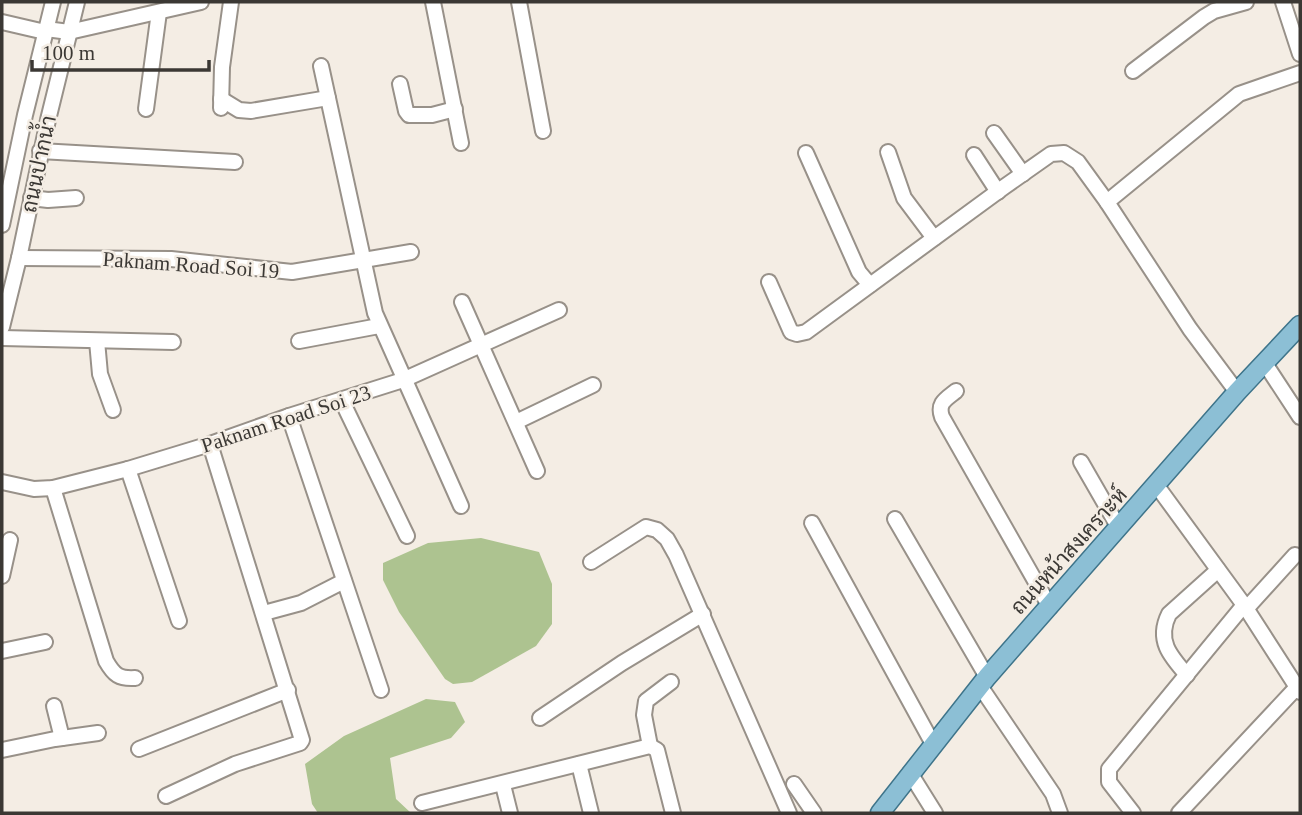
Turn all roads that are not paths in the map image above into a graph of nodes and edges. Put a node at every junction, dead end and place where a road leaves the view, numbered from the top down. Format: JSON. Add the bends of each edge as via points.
{"nodes":[{"id":1,"x":52,"y":2,"type":"edge"},
{"id":2,"x":77,"y":2,"type":"edge"},
{"id":3,"x":201,"y":2,"type":"edge"},
{"id":4,"x":231,"y":2,"type":"edge"},
{"id":5,"x":433,"y":2,"type":"edge"},
{"id":6,"x":519,"y":2,"type":"edge"},
{"id":7,"x":1246,"y":2,"type":"edge"},
{"id":8,"x":1290,"y":10,"type":"edge"},
{"id":9,"x":159,"y":12,"type":"junction"},
{"id":10,"x":2,"y":22,"type":"edge"},
{"id":11,"x":45,"y":31,"type":"junction"},
{"id":12,"x":69,"y":32,"type":"junction"},
{"id":13,"x":1300,"y":54,"type":"edge"},
{"id":14,"x":321,"y":66,"type":"dead end"},
{"id":15,"x":1133,"y":71,"type":"dead end"},
{"id":16,"x":1300,"y":74,"type":"edge"},
{"id":17,"x":400,"y":85,"type":"dead end"},
{"id":18,"x":328,"y":98,"type":"junction"},
{"id":19,"x":146,"y":109,"type":"dead end"},
{"id":20,"x":455,"y":109,"type":"junction"},
{"id":21,"x":543,"y":131,"type":"dead end"},
{"id":22,"x":994,"y":133,"type":"dead end"},
{"id":23,"x":461,"y":144,"type":"dead end"},
{"id":24,"x":40,"y":151,"type":"junction"},
{"id":25,"x":888,"y":152,"type":"dead end"},
{"id":26,"x":806,"y":153,"type":"dead end"},
{"id":27,"x":974,"y":155,"type":"dead end"},
{"id":28,"x":235,"y":162,"type":"dead end"},
{"id":29,"x":1023,"y":174,"type":"junction"},
{"id":30,"x":998,"y":192,"type":"junction"},
{"id":31,"x":31,"y":198,"type":"junction"},
{"id":32,"x":76,"y":198,"type":"dead end"},
{"id":33,"x":1108,"y":202,"type":"junction"},
{"id":34,"x":2,"y":219,"type":"edge"},
{"id":35,"x":934,"y":238,"type":"junction"},
{"id":36,"x":411,"y":252,"type":"dead end"},
{"id":37,"x":19,"y":258,"type":"junction"},
{"id":38,"x":362,"y":260,"type":"junction"},
{"id":39,"x":769,"y":282,"type":"dead end"},
{"id":40,"x":870,"y":285,"type":"junction"},
{"id":41,"x":462,"y":302,"type":"dead end"},
{"id":42,"x":4,"y":307,"type":"edge"},
{"id":43,"x":559,"y":310,"type":"dead end"},
{"id":44,"x":1300,"y":325,"type":"edge"},
{"id":45,"x":2,"y":327,"type":"edge"},
{"id":46,"x":379,"y":327,"type":"junction"},
{"id":47,"x":2,"y":338,"type":"edge"},
{"id":48,"x":97,"y":341,"type":"junction"},
{"id":49,"x":299,"y":341,"type":"dead end"},
{"id":50,"x":173,"y":342,"type":"dead end"},
{"id":51,"x":482,"y":346,"type":"junction"},
{"id":52,"x":1264,"y":362,"type":"junction"},
{"id":53,"x":403,"y":380,"type":"junction"},
{"id":54,"x":593,"y":385,"type":"dead end"},
{"id":55,"x":956,"y":391,"type":"dead end"},
{"id":56,"x":1237,"y":392,"type":"junction"},
{"id":57,"x":342,"y":401,"type":"junction"},
{"id":58,"x":113,"y":410,"type":"dead end"},
{"id":59,"x":289,"y":416,"type":"junction"},
{"id":60,"x":1300,"y":417,"type":"edge"},
{"id":61,"x":516,"y":422,"type":"junction"},
{"id":62,"x":210,"y":444,"type":"junction"},
{"id":63,"x":1081,"y":462,"type":"dead end"},
{"id":64,"x":128,"y":469,"type":"junction"},
{"id":65,"x":537,"y":471,"type":"dead end"},
{"id":66,"x":2,"y":482,"type":"edge"},
{"id":67,"x":1157,"y":486,"type":"junction"},
{"id":68,"x":53,"y":488,"type":"junction"},
{"id":69,"x":461,"y":506,"type":"dead end"},
{"id":70,"x":895,"y":519,"type":"dead end"},
{"id":71,"x":812,"y":523,"type":"dead end"},
{"id":72,"x":1119,"y":528,"type":"junction"},
{"id":73,"x":407,"y":536,"type":"dead end"},
{"id":74,"x":10,"y":540,"type":"dead end"},
{"id":75,"x":1296,"y":555,"type":"dead end"},
{"id":76,"x":591,"y":562,"type":"dead end"},
{"id":77,"x":1218,"y":570,"type":"junction"},
{"id":78,"x":2,"y":576,"type":"edge"},
{"id":79,"x":345,"y":582,"type":"junction"},
{"id":80,"x":1050,"y":607,"type":"junction"},
{"id":81,"x":1245,"y":607,"type":"junction"},
{"id":82,"x":264,"y":613,"type":"junction"},
{"id":83,"x":703,"y":614,"type":"junction"},
{"id":84,"x":178,"y":621,"type":"dead end"},
{"id":85,"x":45,"y":642,"type":"dead end"},
{"id":86,"x":2,"y":651,"type":"edge"},
{"id":87,"x":1187,"y":675,"type":"junction"},
{"id":88,"x":135,"y":678,"type":"dead end"},
{"id":89,"x":984,"y":681,"type":"junction"},
{"id":90,"x":671,"y":682,"type":"dead end"},
{"id":91,"x":1298,"y":686,"type":"edge"},
{"id":92,"x":288,"y":690,"type":"junction"},
{"id":93,"x":381,"y":690,"type":"dead end"},
{"id":94,"x":54,"y":706,"type":"dead end"},
{"id":95,"x":540,"y":718,"type":"dead end"},
{"id":96,"x":98,"y":733,"type":"dead end"},
{"id":97,"x":62,"y":738,"type":"junction"},
{"id":98,"x":933,"y":744,"type":"junction"},
{"id":99,"x":650,"y":746,"type":"junction"},
{"id":100,"x":139,"y":749,"type":"dead end"},
{"id":101,"x":2,"y":750,"type":"edge"},
{"id":102,"x":579,"y":764,"type":"junction"},
{"id":103,"x":910,"y":774,"type":"junction"},
{"id":104,"x":794,"y":783,"type":"dead end"},
{"id":105,"x":503,"y":785,"type":"junction"},
{"id":106,"x":166,"y":796,"type":"dead end"},
{"id":107,"x":422,"y":803,"type":"dead end"},
{"id":108,"x":510,"y":813,"type":"edge"},
{"id":109,"x":591,"y":813,"type":"edge"},
{"id":110,"x":673,"y":813,"type":"edge"},
{"id":111,"x":789,"y":813,"type":"edge"},
{"id":112,"x":814,"y":813,"type":"edge"},
{"id":113,"x":880,"y":813,"type":"edge"},
{"id":114,"x":935,"y":813,"type":"edge"},
{"id":115,"x":1060,"y":813,"type":"edge"},
{"id":116,"x":1133,"y":813,"type":"edge"},
{"id":117,"x":1179,"y":813,"type":"edge"}],
"edges":[{"from":1,"to":11,"type":"street","name":"ถนนปากน้ำ"},
{"from":2,"to":12,"type":"street","name":"ถนนปากน้ำ"},
{"from":3,"to":9,"type":"street"},
{"from":4,"to":18,"type":"street","via":[[221,103],[251,111]]},
{"from":5,"to":20,"type":"street"},
{"from":6,"to":21,"type":"street"},
{"from":7,"to":15,"type":"street","via":[[1204,17]]},
{"from":8,"to":13,"type":"street"},
{"from":9,"to":12,"type":"street"},
{"from":9,"to":19,"type":"street"},
{"from":10,"to":11,"type":"street"},
{"from":11,"to":12,"type":"street"},
{"from":11,"to":34,"type":"street","name":"ถนนปากน้ำ"},
{"from":12,"to":24,"type":"street","name":"ถนนปากน้ำ"},
{"from":14,"to":18,"type":"street"},
{"from":16,"to":33,"type":"street","via":[[1239,94]]},
{"from":17,"to":20,"type":"street","via":[[409,115]]},
{"from":18,"to":38,"type":"street"},
{"from":20,"to":23,"type":"street"},
{"from":22,"to":29,"type":"street"},
{"from":24,"to":28,"type":"street"},
{"from":24,"to":31,"type":"street","name":"ถนนปากน้ำ"},
{"from":25,"to":35,"type":"street","via":[[901,192]]},
{"from":26,"to":40,"type":"street","via":[[859,272]]},
{"from":27,"to":30,"type":"street"},
{"from":29,"to":30,"type":"street"},
{"from":29,"to":33,"type":"street","via":[[1051,154],[1064,153],[1078,162]]},
{"from":30,"to":35,"type":"street"},
{"from":31,"to":32,"type":"street"},
{"from":31,"to":37,"type":"street","name":"ถนนปากน้ำ"},
{"from":33,"to":56,"type":"street"},
{"from":35,"to":40,"type":"street"},
{"from":36,"to":38,"type":"street","name":"Paknam Road Soi 19"},
{"from":37,"to":38,"type":"street","name":"Paknam Road Soi 19","via":[[171,259],[292,272]]},
{"from":37,"to":42,"type":"street","name":"ถนนปากน้ำ"},
{"from":38,"to":46,"type":"street"},
{"from":39,"to":40,"type":"street","via":[[791,332],[797,334],[821,323]]},
{"from":41,"to":51,"type":"street"},
{"from":42,"to":45,"type":"street","name":"ถนนปากน้ำ"},
{"from":43,"to":51,"type":"street","name":"Paknam Road Soi 23"},
{"from":44,"to":52,"type":"main road","name":"ถนนหน้าสงเคราะห์"},
{"from":46,"to":49,"type":"street"},
{"from":46,"to":53,"type":"street"},
{"from":47,"to":48,"type":"street"},
{"from":48,"to":50,"type":"street"},
{"from":48,"to":58,"type":"street","via":[[100,374]]},
{"from":51,"to":53,"type":"street","name":"Paknam Road Soi 23"},
{"from":51,"to":61,"type":"street"},
{"from":52,"to":56,"type":"main road","name":"ถนนหน้าสงเคราะห์"},
{"from":52,"to":60,"type":"street"},
{"from":53,"to":57,"type":"street","name":"Paknam Road Soi 23"},
{"from":53,"to":69,"type":"street"},
{"from":54,"to":61,"type":"street"},
{"from":55,"to":80,"type":"street","via":[[940,404],[942,417]]},
{"from":56,"to":67,"type":"main road","name":"ถนนหน้าสงเคราะห์"},
{"from":57,"to":59,"type":"street","name":"Paknam Road Soi 23"},
{"from":57,"to":73,"type":"street"},
{"from":59,"to":62,"type":"street","name":"Paknam Road Soi 23"},
{"from":59,"to":79,"type":"street"},
{"from":61,"to":65,"type":"street"},
{"from":62,"to":64,"type":"street","name":"Paknam Road Soi 23"},
{"from":62,"to":82,"type":"street"},
{"from":63,"to":72,"type":"street"},
{"from":64,"to":68,"type":"street","name":"Paknam Road Soi 23"},
{"from":64,"to":84,"type":"street"},
{"from":66,"to":68,"type":"street","name":"Paknam Road Soi 23"},
{"from":67,"to":72,"type":"main road","name":"ถนนหน้าสงเคราะห์"},
{"from":67,"to":77,"type":"street"},
{"from":68,"to":88,"type":"street","via":[[106,661],[120,678]]},
{"from":70,"to":89,"type":"street"},
{"from":71,"to":98,"type":"street"},
{"from":72,"to":80,"type":"main road","name":"ถนนหน้าสงเคราะห์"},
{"from":74,"to":78,"type":"street"},
{"from":75,"to":81,"type":"street"},
{"from":76,"to":83,"type":"street","via":[[638,530],[657,530],[671,546]]},
{"from":77,"to":81,"type":"street"},
{"from":77,"to":87,"type":"street","via":[[1169,614],[1164,624],[1164,643]]},
{"from":79,"to":82,"type":"street","via":[[300,603]]},
{"from":79,"to":93,"type":"street"},
{"from":80,"to":89,"type":"main road","name":"ถนนหน้าสงเคราะห์"},
{"from":81,"to":87,"type":"street"},
{"from":81,"to":91,"type":"street"},
{"from":82,"to":92,"type":"street"},
{"from":83,"to":95,"type":"street"},
{"from":83,"to":111,"type":"street"},
{"from":85,"to":86,"type":"street"},
{"from":87,"to":116,"type":"street","via":[[1109,769],[1110,782]]},
{"from":89,"to":98,"type":"main road","name":"ถนนหน้าสงเคราะห์"},
{"from":89,"to":115,"type":"street"},
{"from":90,"to":99,"type":"street","via":[[646,701]]},
{"from":91,"to":117,"type":"street"},
{"from":92,"to":100,"type":"street"},
{"from":92,"to":106,"type":"street","via":[[302,735],[300,743],[235,764]]},
{"from":94,"to":97,"type":"street"},
{"from":96,"to":97,"type":"street"},
{"from":97,"to":101,"type":"street"},
{"from":98,"to":103,"type":"main road","name":"ถนนหน้าสงเคราะห์"},
{"from":99,"to":102,"type":"street"},
{"from":99,"to":110,"type":"street","via":[[657,750]]},
{"from":102,"to":105,"type":"street"},
{"from":102,"to":109,"type":"street"},
{"from":103,"to":113,"type":"main road","name":"ถนนหน้าสงเคราะห์"},
{"from":103,"to":114,"type":"street"},
{"from":104,"to":112,"type":"street"},
{"from":105,"to":107,"type":"street"},
{"from":105,"to":108,"type":"street"}]}
